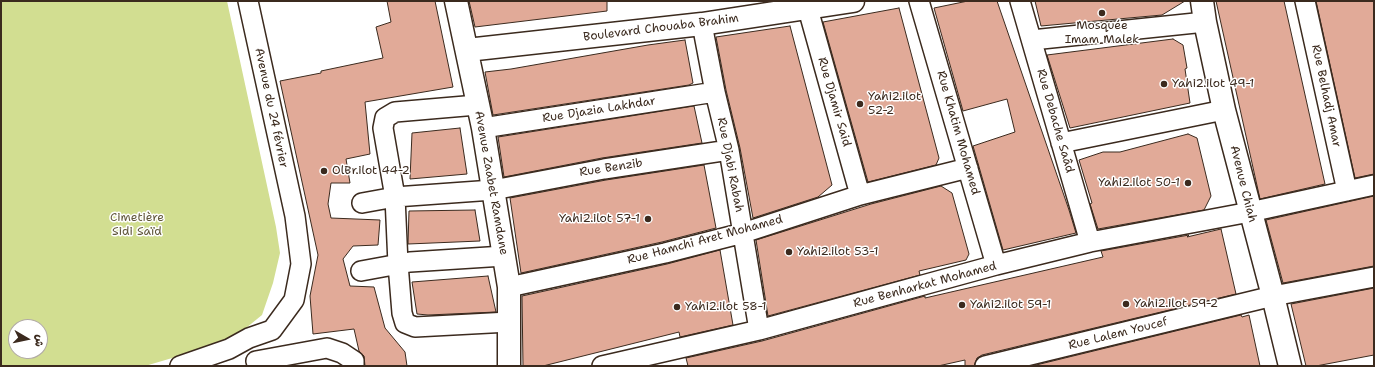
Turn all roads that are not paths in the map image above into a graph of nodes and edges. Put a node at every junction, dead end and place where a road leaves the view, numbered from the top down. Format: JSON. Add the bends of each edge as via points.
{"nodes":[{"id":1,"x":248,"y":1,"type":"edge"},
{"id":2,"x":456,"y":1,"type":"edge"},
{"id":3,"x":854,"y":1,"type":"edge"},
{"id":4,"x":919,"y":1,"type":"edge"},
{"id":5,"x":1020,"y":1,"type":"edge"},
{"id":6,"x":1305,"y":1,"type":"edge"},
{"id":7,"x":808,"y":9,"type":"junction"},
{"id":8,"x":1203,"y":12,"type":"edge"},
{"id":9,"x":702,"y":24,"type":"junction"},
{"id":10,"x":1032,"y":40,"type":"junction"},
{"id":11,"x":467,"y":50,"type":"junction"},
{"id":12,"x":715,"y":92,"type":"junction"},
{"id":13,"x":477,"y":105,"type":"junction"},
{"id":14,"x":1224,"y":110,"type":"junction"},
{"id":15,"x":483,"y":128,"type":"junction"},
{"id":16,"x":1061,"y":143,"type":"junction"},
{"id":17,"x":729,"y":150,"type":"junction"},
{"id":18,"x":968,"y":168,"type":"junction"},
{"id":19,"x":1374,"y":185,"type":"edge"},
{"id":20,"x":493,"y":190,"type":"junction"},
{"id":21,"x":1347,"y":191,"type":"junction"},
{"id":22,"x":860,"y":195,"type":"junction"},
{"id":23,"x":395,"y":197,"type":"junction"},
{"id":24,"x":362,"y":203,"type":"dead end"},
{"id":25,"x":1250,"y":212,"type":"junction"},
{"id":26,"x":743,"y":233,"type":"junction"},
{"id":27,"x":1090,"y":242,"type":"junction"},
{"id":28,"x":504,"y":256,"type":"junction"},
{"id":29,"x":398,"y":264,"type":"junction"},
{"id":30,"x":996,"y":265,"type":"junction"},
{"id":31,"x":361,"y":271,"type":"dead end"},
{"id":32,"x":1374,"y":277,"type":"edge"},
{"id":33,"x":508,"y":287,"type":"junction"},
{"id":34,"x":1274,"y":296,"type":"junction"},
{"id":35,"x":509,"y":322,"type":"junction"},
{"id":36,"x":759,"y":330,"type":"junction"},
{"id":37,"x":249,"y":338,"type":"junction"},
{"id":38,"x":208,"y":361,"type":"edge"},
{"id":39,"x":257,"y":363,"type":"edge"},
{"id":40,"x":180,"y":366,"type":"edge"},
{"id":41,"x":354,"y":366,"type":"edge"},
{"id":42,"x":509,"y":366,"type":"edge"},
{"id":43,"x":602,"y":366,"type":"edge"},
{"id":44,"x":985,"y":366,"type":"edge"},
{"id":45,"x":1290,"y":366,"type":"edge"}],
"edges":[{"from":1,"to":37,"type":"street","name":"Avenue du 24 février","via":[[295,216],[301,264],[294,300],[272,330]]},
{"from":2,"to":11,"type":"street","name":"Avenue Zaabet Ramdane"},
{"from":3,"to":7,"type":"street","name":"Boulevard Chouaba Brahim"},
{"from":4,"to":18,"type":"street","name":"Rue Khatim Mohamed"},
{"from":5,"to":10,"type":"street","name":"Rue Debache Saâd"},
{"from":6,"to":21,"type":"street","name":"Rue Belhadj Amar"},
{"from":7,"to":9,"type":"street","name":"Boulevard Chouaba Brahim"},
{"from":7,"to":22,"type":"street","name":"Rue Djamir Said"},
{"from":8,"to":10,"type":"street"},
{"from":8,"to":14,"type":"street","name":"Avenue Chiah"},
{"from":9,"to":11,"type":"street","name":"Boulevard Chouaba Brahim"},
{"from":9,"to":12,"type":"street","name":"Rue Djabi Rabah"},
{"from":10,"to":16,"type":"street","name":"Rue Debache Saâd"},
{"from":11,"to":13,"type":"street","name":"Avenue Zaabet Ramdane"},
{"from":12,"to":15,"type":"street","name":"Rue Djazia Lakhdar"},
{"from":12,"to":17,"type":"street","name":"Rue Djabi Rabah"},
{"from":13,"to":15,"type":"street","name":"Avenue Zaabet Ramdane"},
{"from":13,"to":23,"type":"street","via":[[395,112],[385,118],[383,128]]},
{"from":14,"to":16,"type":"street"},
{"from":14,"to":25,"type":"street","name":"Avenue Chiah"},
{"from":15,"to":20,"type":"street","name":"Avenue Zaabet Ramdane"},
{"from":16,"to":27,"type":"street","name":"Rue Debache Saâd"},
{"from":17,"to":20,"type":"street","name":"Rue Benzib","via":[[604,169]]},
{"from":17,"to":26,"type":"street","name":"Rue Djabi Rabah"},
{"from":18,"to":22,"type":"street","name":"Rue Hamchi Aret Mohamed"},
{"from":18,"to":30,"type":"street","name":"Rue Khatim Mohamed"},
{"from":19,"to":21,"type":"street","name":"Rue Benharkat Mohamed"},
{"from":20,"to":23,"type":"street","name":"Rue Benzib"},
{"from":20,"to":28,"type":"street","name":"Avenue Zaabet Ramdane"},
{"from":21,"to":25,"type":"street","name":"Rue Benharkat Mohamed"},
{"from":22,"to":26,"type":"street","name":"Rue Hamchi Aret Mohamed"},
{"from":23,"to":24,"type":"street","name":"Rue Benzib"},
{"from":23,"to":29,"type":"street"},
{"from":25,"to":27,"type":"street","name":"Rue Benharkat Mohamed"},
{"from":25,"to":34,"type":"street","name":"Avenue Chiah"},
{"from":26,"to":33,"type":"street","name":"Rue Hamchi Aret Mohamed"},
{"from":26,"to":36,"type":"street","name":"Rue Djabi Rabah"},
{"from":27,"to":30,"type":"street","name":"Rue Benharkat Mohamed"},
{"from":28,"to":29,"type":"street"},
{"from":28,"to":33,"type":"street","name":"Avenue Zaabet Ramdane"},
{"from":29,"to":31,"type":"street"},
{"from":29,"to":35,"type":"street","via":[[405,323],[415,327]]},
{"from":30,"to":36,"type":"street","name":"Rue Benharkat Mohamed"},
{"from":32,"to":34,"type":"street","name":"Rue Lalem Youcef"},
{"from":33,"to":35,"type":"street","name":"Avenue Zaabet Ramdane"},
{"from":34,"to":44,"type":"street","name":"Rue Lalem Youcef"},
{"from":34,"to":45,"type":"street","name":"Avenue Chiah"},
{"from":35,"to":42,"type":"street","name":"Avenue Zaabet Ramdane"},
{"from":36,"to":43,"type":"street","name":"Rue Benharkat Mohamed"},
{"from":37,"to":38,"type":"street","name":"Avenue du 24 février"},
{"from":37,"to":39,"type":"street"},
{"from":38,"to":40,"type":"street","name":"Avenue du 24 février"},
{"from":39,"to":41,"type":"street","via":[[327,348],[342,353],[354,361]]}]}
